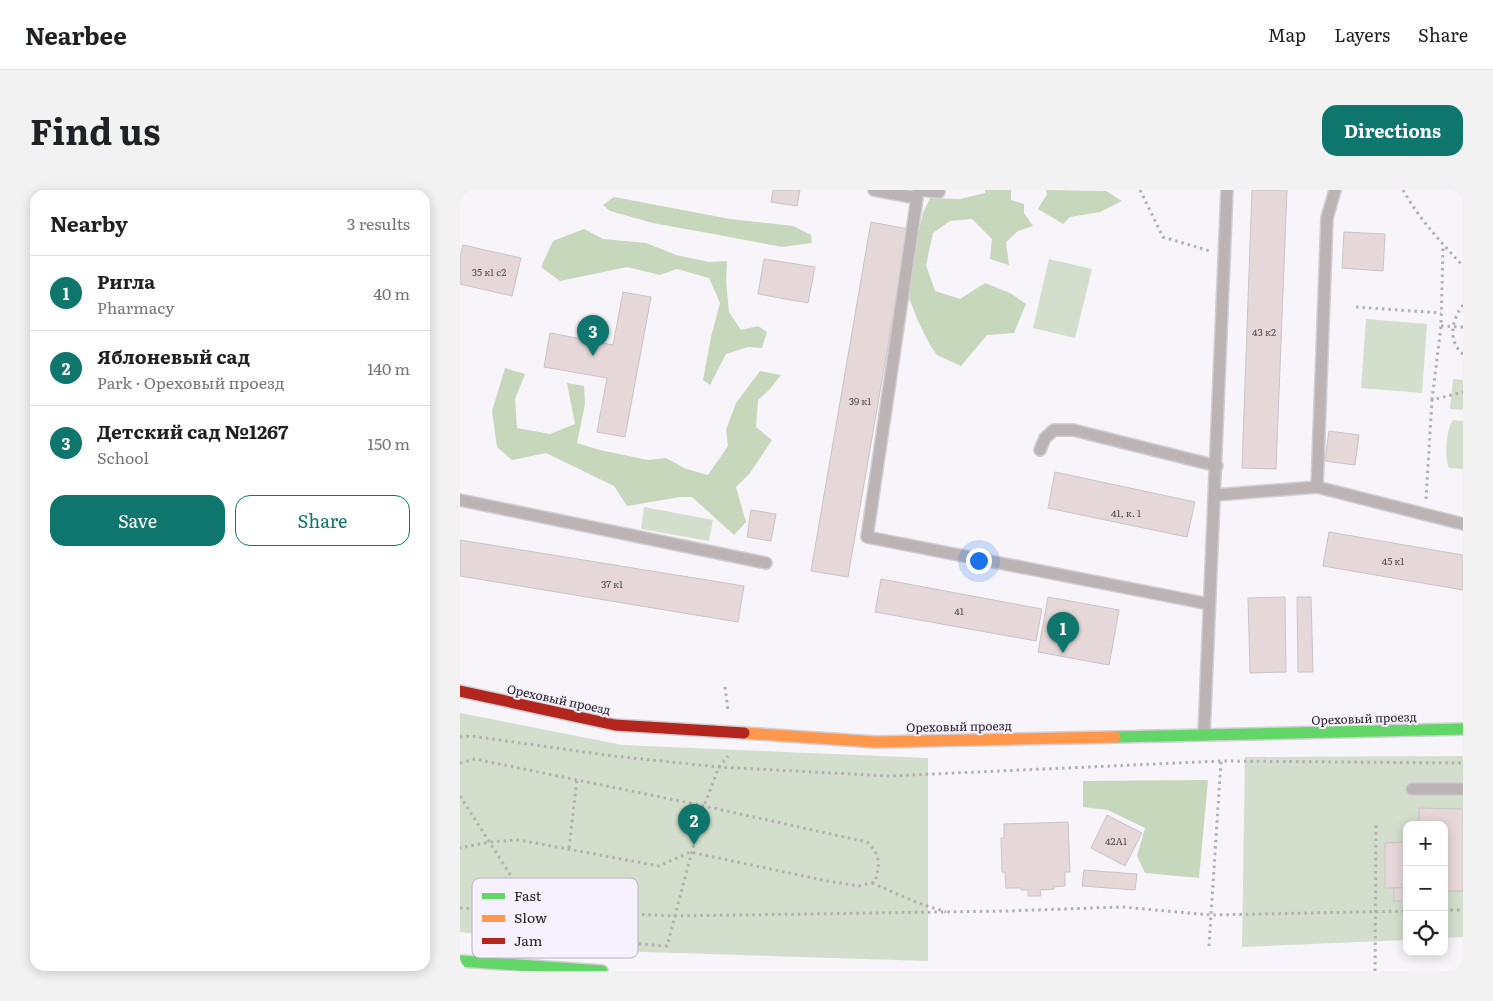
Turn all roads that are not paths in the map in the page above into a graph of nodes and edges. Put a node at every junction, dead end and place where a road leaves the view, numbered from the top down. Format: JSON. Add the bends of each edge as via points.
{"nodes":[{"id":1,"x":874,"y":190,"type":"edge"},
{"id":2,"x":939,"y":190,"type":"edge"},
{"id":3,"x":1227,"y":190,"type":"edge"},
{"id":4,"x":1335,"y":190,"type":"edge"},
{"id":5,"x":918,"y":193,"type":"edge"},
{"id":6,"x":1040,"y":450,"type":"dead end"},
{"id":7,"x":1217,"y":466,"type":"junction"},
{"id":8,"x":1317,"y":487,"type":"junction"},
{"id":9,"x":1216,"y":494,"type":"junction"},
{"id":10,"x":460,"y":500,"type":"edge"},
{"id":11,"x":1463,"y":524,"type":"edge"},
{"id":12,"x":766,"y":563,"type":"dead end"},
{"id":13,"x":1209,"y":604,"type":"junction"},
{"id":14,"x":460,"y":692,"type":"edge"},
{"id":15,"x":1463,"y":728,"type":"edge"},
{"id":16,"x":1204,"y":735,"type":"junction"},
{"id":17,"x":1412,"y":789,"type":"dead end"},
{"id":18,"x":1463,"y":789,"type":"edge"},
{"id":19,"x":460,"y":961,"type":"edge"},
{"id":20,"x":534,"y":969,"type":"edge"},
{"id":21,"x":602,"y":971,"type":"edge"}],
"edges":[{"from":1,"to":5,"type":"lane"},
{"from":2,"to":5,"type":"lane"},
{"from":3,"to":7,"type":"lane"},
{"from":4,"to":8,"type":"lane","via":[[1327,218]]},
{"from":5,"to":13,"type":"lane","via":[[867,537]]},
{"from":6,"to":7,"type":"lane","via":[[1045,438],[1054,430],[1074,430]]},
{"from":7,"to":9,"type":"lane"},
{"from":8,"to":9,"type":"lane"},
{"from":8,"to":11,"type":"lane"},
{"from":9,"to":13,"type":"lane"},
{"from":10,"to":12,"type":"lane"},
{"from":13,"to":16,"type":"lane"},
{"from":14,"to":16,"type":"street","name":"Ореховый проезд","via":[[615,725],[876,742]]},
{"from":15,"to":16,"type":"street","name":"Ореховый проезд"},
{"from":17,"to":18,"type":"lane"},
{"from":19,"to":20,"type":"street"},
{"from":20,"to":21,"type":"street"}]}
